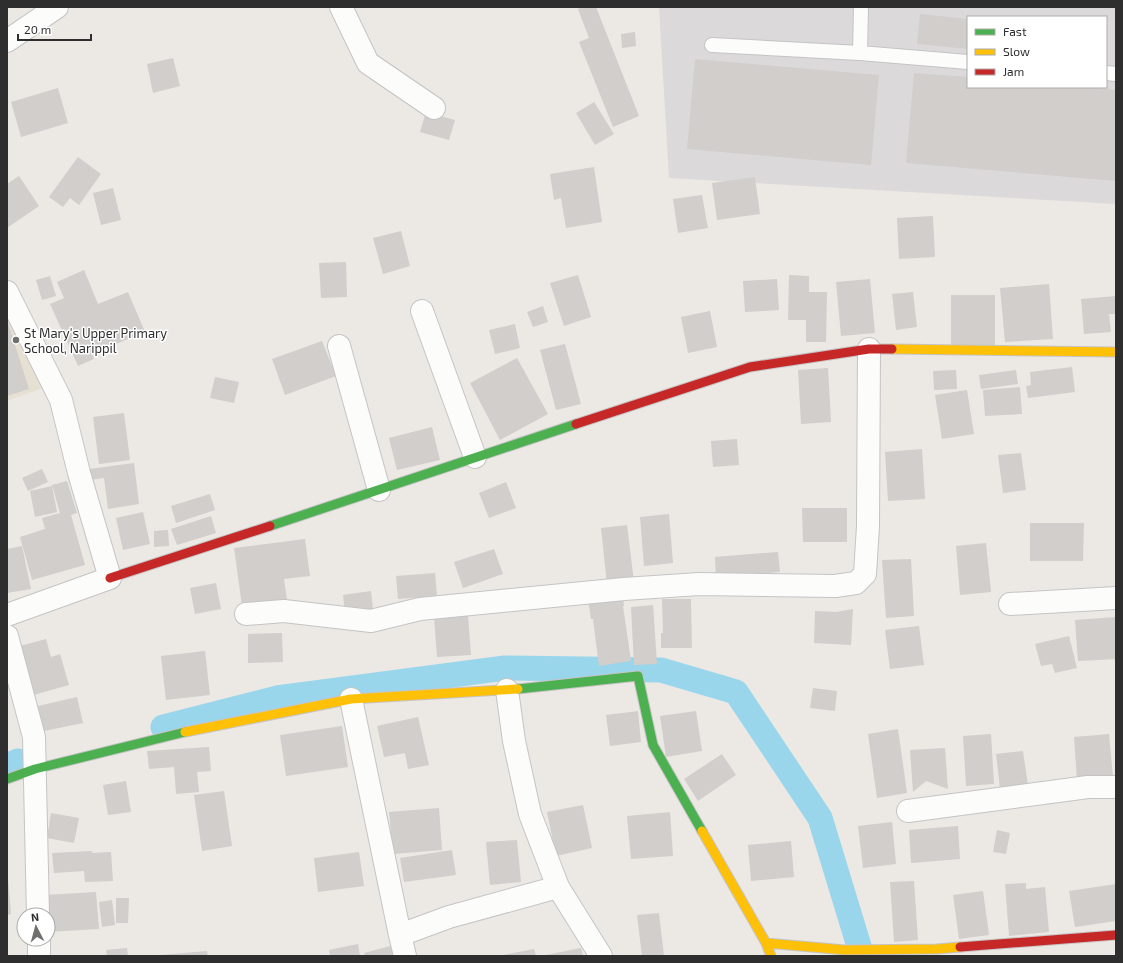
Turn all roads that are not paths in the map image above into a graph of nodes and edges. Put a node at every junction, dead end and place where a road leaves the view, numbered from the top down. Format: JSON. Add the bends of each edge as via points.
{"nodes":[{"id":1,"x":57,"y":7,"type":"edge"},
{"id":2,"x":341,"y":7,"type":"edge"},
{"id":3,"x":861,"y":7,"type":"edge"},
{"id":4,"x":7,"y":41,"type":"edge"},
{"id":5,"x":712,"y":45,"type":"dead end"},
{"id":6,"x":860,"y":53,"type":"junction"},
{"id":7,"x":967,"y":62,"type":"edge"},
{"id":8,"x":434,"y":108,"type":"dead end"},
{"id":9,"x":7,"y":292,"type":"edge"},
{"id":10,"x":422,"y":311,"type":"dead end"},
{"id":11,"x":339,"y":346,"type":"dead end"},
{"id":12,"x":869,"y":349,"type":"junction"},
{"id":13,"x":1116,"y":352,"type":"edge"},
{"id":14,"x":475,"y":457,"type":"junction"},
{"id":15,"x":378,"y":490,"type":"junction"},
{"id":16,"x":110,"y":578,"type":"junction"},
{"id":17,"x":1116,"y":598,"type":"edge"},
{"id":18,"x":1010,"y":604,"type":"dead end"},
{"id":19,"x":246,"y":614,"type":"dead end"},
{"id":20,"x":7,"y":615,"type":"edge"},
{"id":21,"x":7,"y":636,"type":"edge"},
{"id":22,"x":507,"y":690,"type":"junction"},
{"id":23,"x":351,"y":699,"type":"junction"},
{"id":24,"x":35,"y":769,"type":"junction"},
{"id":25,"x":7,"y":779,"type":"edge"},
{"id":26,"x":1116,"y":787,"type":"edge"},
{"id":27,"x":908,"y":811,"type":"dead end"},
{"id":28,"x":558,"y":887,"type":"junction"},
{"id":29,"x":38,"y":907,"type":"edge"},
{"id":30,"x":400,"y":935,"type":"junction"},
{"id":31,"x":1116,"y":935,"type":"edge"},
{"id":32,"x":766,"y":943,"type":"junction"},
{"id":33,"x":875,"y":953,"type":"edge"},
{"id":34,"x":405,"y":956,"type":"edge"},
{"id":35,"x":601,"y":956,"type":"edge"},
{"id":36,"x":771,"y":956,"type":"edge"}],
"edges":[{"from":1,"to":4,"type":"street"},
{"from":2,"to":8,"type":"street","via":[[368,62]]},
{"from":3,"to":6,"type":"lane"},
{"from":5,"to":6,"type":"lane"},
{"from":6,"to":7,"type":"lane"},
{"from":9,"to":16,"type":"street","via":[[61,400],[79,473]]},
{"from":10,"to":14,"type":"street"},
{"from":11,"to":15,"type":"street"},
{"from":12,"to":13,"type":"street"},
{"from":12,"to":14,"type":"street","via":[[750,367]]},
{"from":12,"to":19,"type":"street","via":[[868,526],[865,574],[856,583],[835,586],[699,584],[624,589],[420,609],[371,621],[284,611]]},
{"from":14,"to":15,"type":"street"},
{"from":15,"to":16,"type":"street"},
{"from":16,"to":20,"type":"street"},
{"from":17,"to":18,"type":"street"},
{"from":21,"to":24,"type":"street","via":[[34,737]]},
{"from":22,"to":23,"type":"street"},
{"from":22,"to":28,"type":"street","via":[[514,741],[530,814]]},
{"from":22,"to":32,"type":"street","via":[[638,676],[653,745]]},
{"from":23,"to":24,"type":"street","via":[[179,733]]},
{"from":23,"to":30,"type":"street"},
{"from":24,"to":25,"type":"street"},
{"from":24,"to":29,"type":"street"},
{"from":26,"to":27,"type":"street","via":[[1088,787]]},
{"from":28,"to":30,"type":"street","via":[[449,917]]},
{"from":28,"to":35,"type":"street"},
{"from":30,"to":34,"type":"street"},
{"from":31,"to":33,"type":"street"},
{"from":32,"to":33,"type":"street"},
{"from":32,"to":36,"type":"street"}]}
